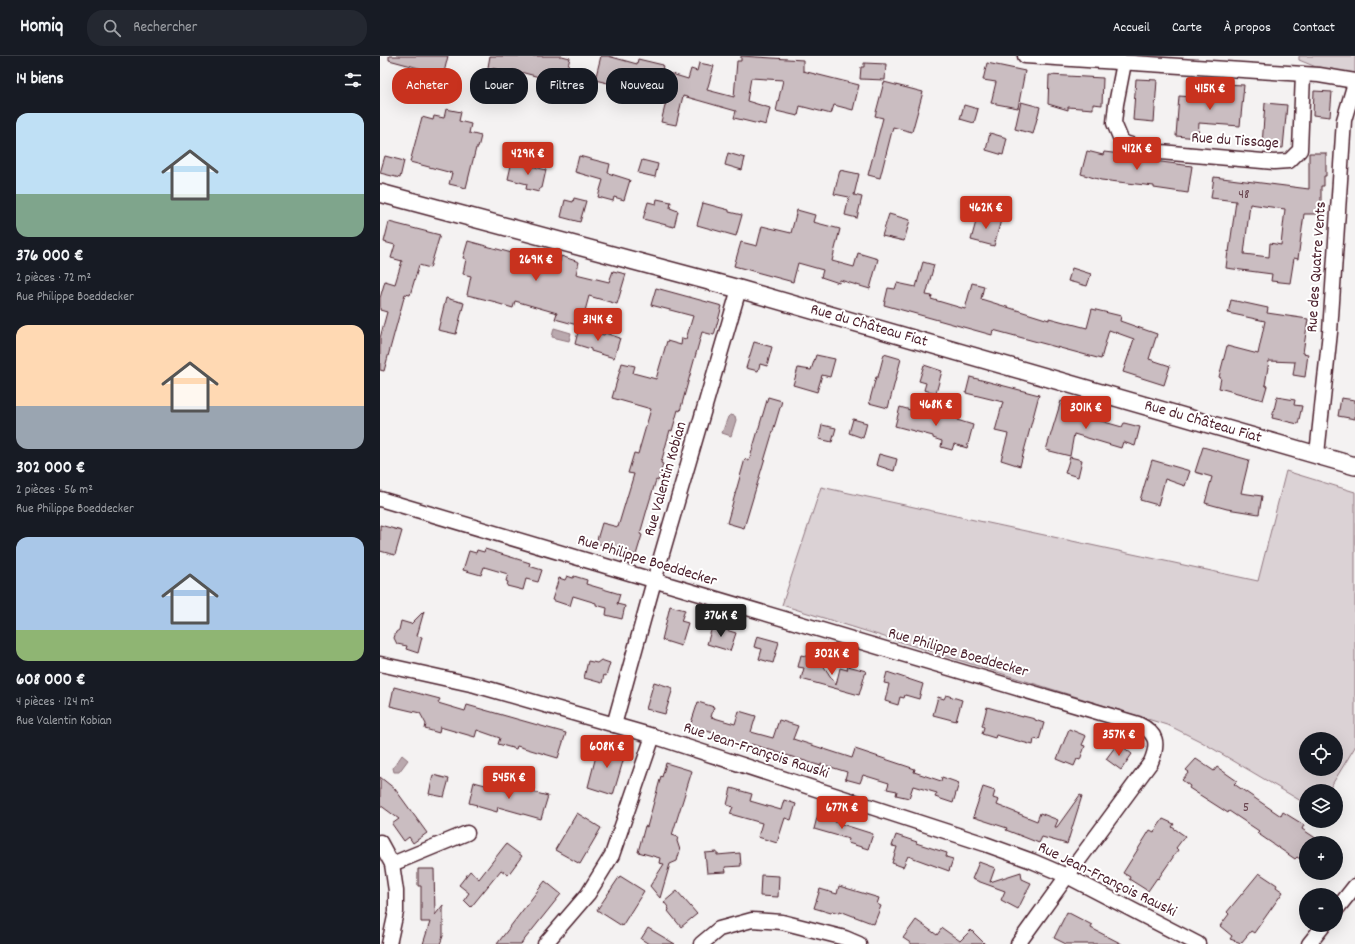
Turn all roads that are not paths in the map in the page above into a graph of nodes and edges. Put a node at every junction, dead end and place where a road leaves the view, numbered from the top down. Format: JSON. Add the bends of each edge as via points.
{"nodes":[{"id":1,"x":1025,"y":56,"type":"edge"},
{"id":2,"x":1124,"y":63,"type":"junction"},
{"id":3,"x":1303,"y":74,"type":"junction"},
{"id":4,"x":1355,"y":82,"type":"edge"},
{"id":5,"x":380,"y":193,"type":"edge"},
{"id":6,"x":739,"y":289,"type":"junction"},
{"id":7,"x":1317,"y":454,"type":"junction"},
{"id":8,"x":1355,"y":466,"type":"edge"},
{"id":9,"x":380,"y":499,"type":"edge"},
{"id":10,"x":654,"y":581,"type":"junction"},
{"id":11,"x":380,"y":664,"type":"edge"},
{"id":12,"x":614,"y":725,"type":"junction"},
{"id":13,"x":653,"y":736,"type":"junction"},
{"id":14,"x":467,"y":833,"type":"dead end"},
{"id":15,"x":380,"y":842,"type":"edge"},
{"id":16,"x":392,"y":864,"type":"junction"},
{"id":17,"x":1067,"y":876,"type":"junction"},
{"id":18,"x":1355,"y":886,"type":"edge"},
{"id":19,"x":1343,"y":901,"type":"edge"},
{"id":20,"x":1318,"y":932,"type":"edge"},
{"id":21,"x":389,"y":944,"type":"edge"},
{"id":22,"x":545,"y":944,"type":"edge"},
{"id":23,"x":701,"y":944,"type":"edge"},
{"id":24,"x":859,"y":944,"type":"edge"},
{"id":25,"x":1018,"y":944,"type":"edge"},
{"id":26,"x":1198,"y":944,"type":"edge"},
{"id":27,"x":1309,"y":944,"type":"edge"}],
"edges":[{"from":1,"to":2,"type":"street"},
{"from":2,"to":3,"type":"street"},
{"from":2,"to":3,"type":"street","name":"Rue du Tissage","via":[[1114,123],[1122,142],[1150,151],[1274,162],[1289,161],[1300,150]]},
{"from":3,"to":4,"type":"street"},
{"from":4,"to":7,"type":"street","name":"Rue des Quatre Vents","via":[[1344,120],[1330,332]]},
{"from":5,"to":6,"type":"street","name":"Rue du Château Fiat"},
{"from":6,"to":7,"type":"street","name":"Rue du Château Fiat"},
{"from":6,"to":10,"type":"street","name":"Rue Valentin Kobian"},
{"from":7,"to":8,"type":"street","name":"Rue du Château Fiat"},
{"from":9,"to":10,"type":"street","name":"Rue Philippe Boeddecker"},
{"from":10,"to":12,"type":"street","name":"Rue Valentin Kobian"},
{"from":10,"to":17,"type":"street","name":"Rue Philippe Boeddecker","via":[[1146,728],[1156,743],[1151,762]]},
{"from":11,"to":12,"type":"street","name":"Rue Jean-François Rauski","via":[[475,685]]},
{"from":12,"to":13,"type":"street","name":"Rue Jean-François Rauski"},
{"from":13,"to":17,"type":"street","name":"Rue Jean-François Rauski","via":[[941,829]]},
{"from":13,"to":22,"type":"street","via":[[612,855],[588,894]]},
{"from":14,"to":16,"type":"street"},
{"from":15,"to":16,"type":"street"},
{"from":16,"to":21,"type":"street","via":[[396,912]]},
{"from":17,"to":25,"type":"street","name":"Rue Philippe Boeddecker"},
{"from":17,"to":26,"type":"street","name":"Rue Jean-François Rauski"},
{"from":18,"to":19,"type":"street"},
{"from":20,"to":27,"type":"street"},
{"from":23,"to":24,"type":"street","via":[[719,929],[752,920],[782,922]]}]}
